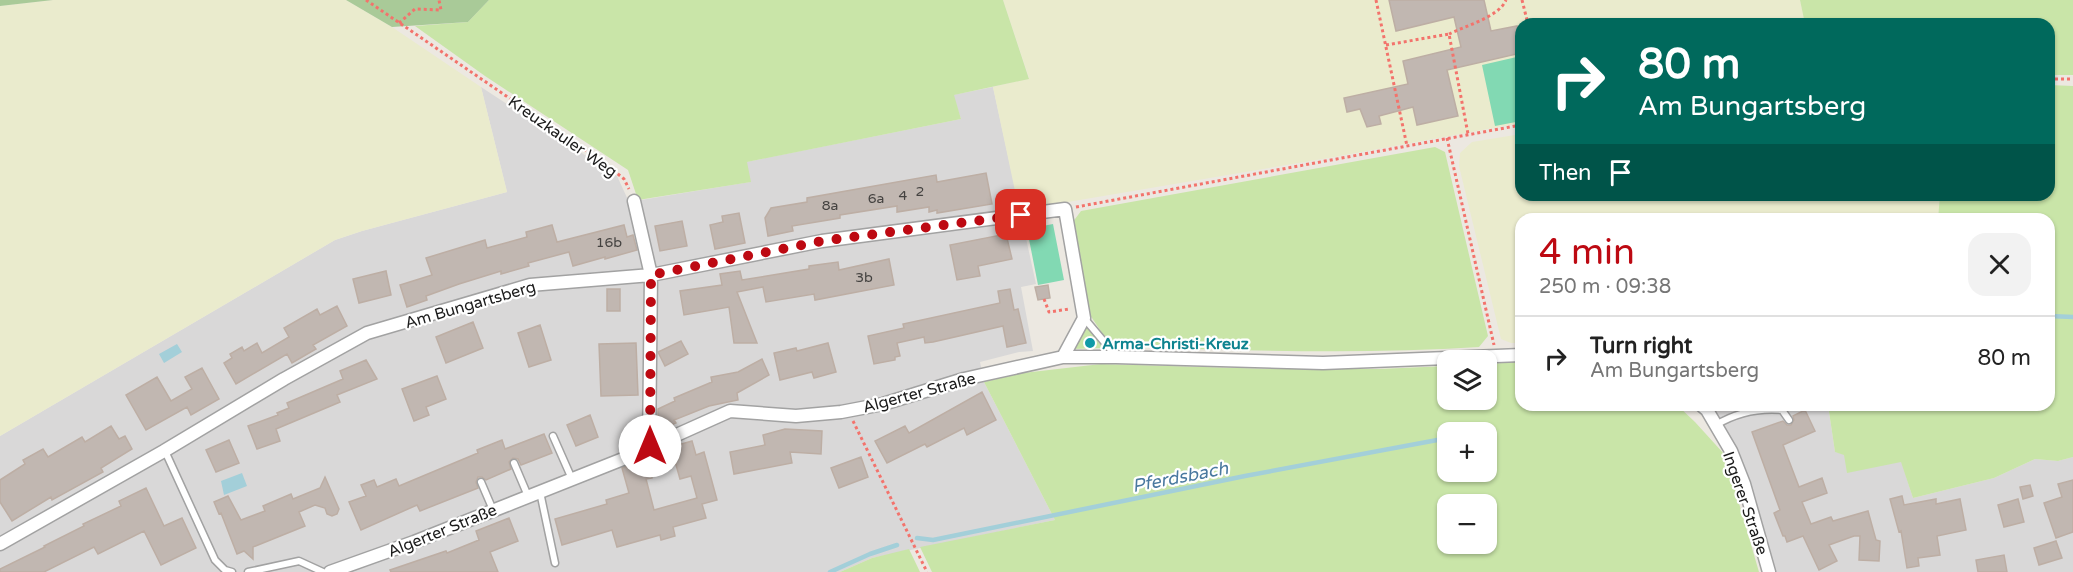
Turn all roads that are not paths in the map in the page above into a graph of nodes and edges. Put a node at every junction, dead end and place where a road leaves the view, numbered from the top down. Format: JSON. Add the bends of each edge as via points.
{"nodes":[{"id":1,"x":634,"y":201,"type":"road end"},
{"id":2,"x":651,"y":275,"type":"junction"},
{"id":3,"x":1084,"y":318,"type":"junction"},
{"id":4,"x":1515,"y":355,"type":"edge"},
{"id":5,"x":1062,"y":357,"type":"junction"},
{"id":6,"x":1116,"y":357,"type":"junction"},
{"id":7,"x":1708,"y":411,"type":"edge"},
{"id":8,"x":1760,"y":411,"type":"edge"},
{"id":9,"x":1783,"y":411,"type":"edge"},
{"id":10,"x":1789,"y":420,"type":"dead end"},
{"id":11,"x":1716,"y":425,"type":"junction"},
{"id":12,"x":553,"y":436,"type":"dead end"},
{"id":13,"x":650,"y":446,"type":"junction"},
{"id":14,"x":164,"y":450,"type":"junction"},
{"id":15,"x":514,"y":464,"type":"dead end"},
{"id":16,"x":572,"y":479,"type":"junction"},
{"id":17,"x":481,"y":482,"type":"dead end"},
{"id":18,"x":534,"y":494,"type":"junction"},
{"id":19,"x":493,"y":510,"type":"junction"},
{"id":20,"x":0,"y":544,"type":"edge"},
{"id":21,"x":555,"y":563,"type":"dead end"},
{"id":22,"x":232,"y":572,"type":"edge"},
{"id":23,"x":248,"y":572,"type":"edge"},
{"id":24,"x":323,"y":572,"type":"edge"},
{"id":25,"x":330,"y":572,"type":"edge"},
{"id":26,"x":1769,"y":572,"type":"edge"}],
"edges":[{"from":1,"to":2,"type":"street"},
{"from":2,"to":3,"type":"street","name":"Am Bungartsberg","via":[[822,241],[1065,209]]},
{"from":2,"to":13,"type":"street"},
{"from":2,"to":14,"type":"street","name":"Am Bungartsberg","via":[[530,285],[367,333]]},
{"from":3,"to":5,"type":"street"},
{"from":3,"to":6,"type":"lane"},
{"from":4,"to":6,"type":"street","name":"Algerter Straße","via":[[1323,363]]},
{"from":5,"to":6,"type":"street","name":"Algerter Straße"},
{"from":5,"to":13,"type":"street","name":"Algerter Straße","via":[[848,411],[796,416],[730,411]]},
{"from":7,"to":11,"type":"street","name":"Ingerer Straße"},
{"from":8,"to":11,"type":"lane","via":[[1738,414]]},
{"from":9,"to":10,"type":"lane"},
{"from":11,"to":26,"type":"street","name":"Ingerer Straße","via":[[1744,484]]},
{"from":12,"to":16,"type":"lane"},
{"from":13,"to":16,"type":"street","name":"Algerter Straße"},
{"from":14,"to":20,"type":"street","name":"Am Bungartsberg"},
{"from":14,"to":22,"type":"lane","via":[[215,560]]},
{"from":15,"to":18,"type":"lane"},
{"from":16,"to":18,"type":"street","name":"Algerter Straße"},
{"from":17,"to":19,"type":"lane"},
{"from":18,"to":19,"type":"street","name":"Algerter Straße"},
{"from":18,"to":21,"type":"lane"},
{"from":19,"to":25,"type":"street","name":"Algerter Straße"},
{"from":23,"to":24,"type":"lane","via":[[299,561]]}]}
